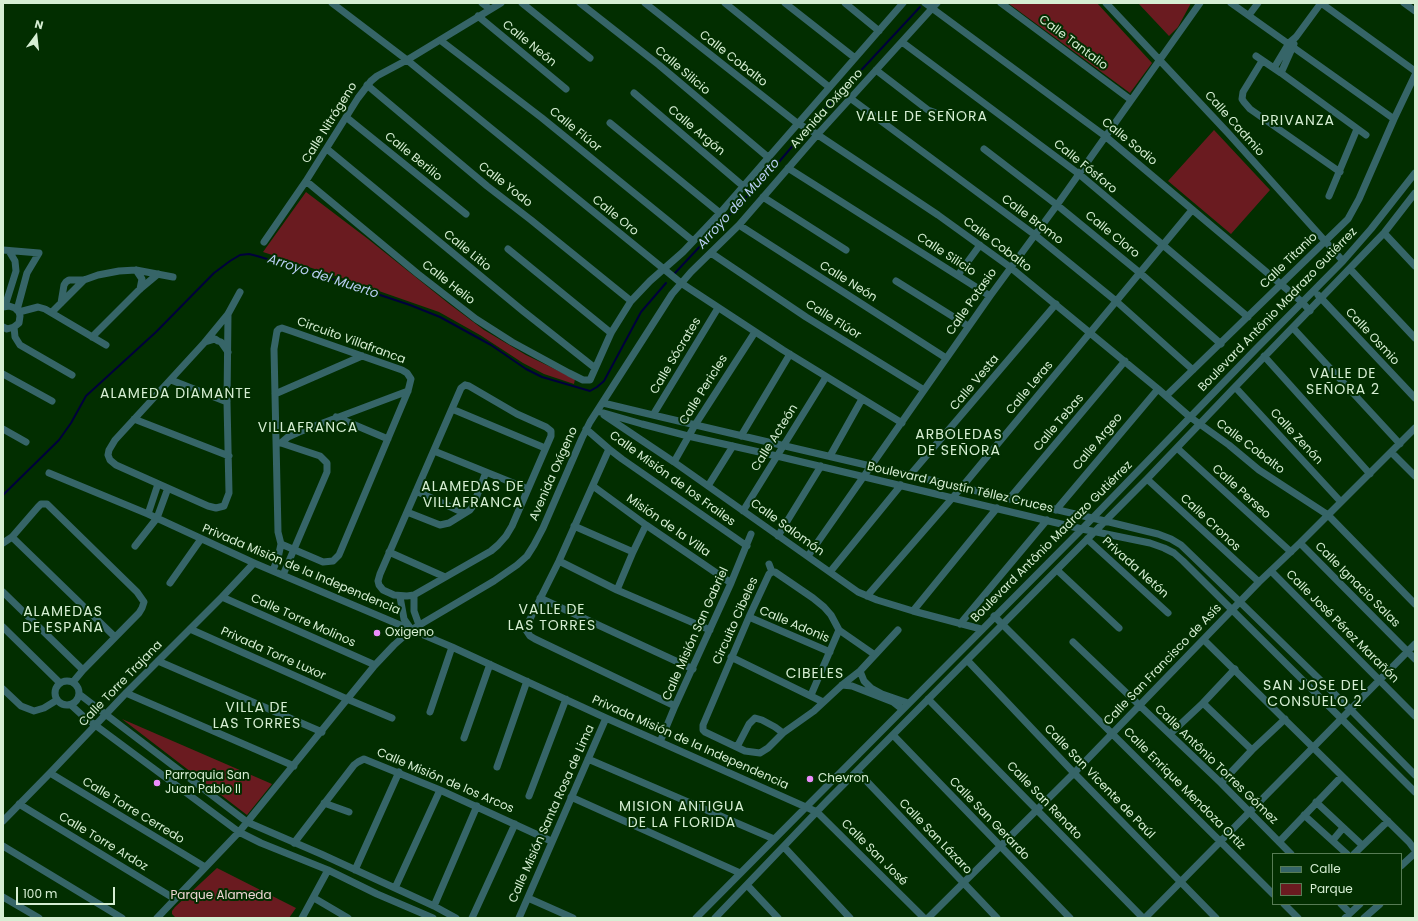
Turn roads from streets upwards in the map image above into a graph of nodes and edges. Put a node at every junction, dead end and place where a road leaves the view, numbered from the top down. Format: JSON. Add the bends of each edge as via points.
{"nodes":[{"id":1,"x":332,"y":3,"type":"edge"},
{"id":2,"x":482,"y":3,"type":"edge"},
{"id":3,"x":501,"y":3,"type":"edge"},
{"id":4,"x":522,"y":3,"type":"edge"},
{"id":5,"x":580,"y":3,"type":"edge"},
{"id":6,"x":645,"y":3,"type":"edge"},
{"id":7,"x":725,"y":3,"type":"edge"},
{"id":8,"x":784,"y":3,"type":"edge"},
{"id":9,"x":845,"y":3,"type":"edge"},
{"id":10,"x":902,"y":3,"type":"edge"},
{"id":11,"x":925,"y":3,"type":"edge"},
{"id":12,"x":1001,"y":3,"type":"edge"},
{"id":13,"x":1106,"y":3,"type":"edge"},
{"id":14,"x":1200,"y":3,"type":"edge"},
{"id":15,"x":1231,"y":3,"type":"edge"},
{"id":16,"x":1258,"y":3,"type":"edge"},
{"id":17,"x":1321,"y":3,"type":"edge"},
{"id":18,"x":1404,"y":3,"type":"edge"},
{"id":19,"x":934,"y":6,"type":"edge"},
{"id":20,"x":490,"y":9,"type":"junction"},
{"id":21,"x":1415,"y":11,"type":"edge"},
{"id":22,"x":1249,"y":15,"type":"junction"},
{"id":23,"x":478,"y":16,"type":"junction"},
{"id":24,"x":879,"y":31,"type":"junction"},
{"id":25,"x":440,"y":40,"type":"junction"},
{"id":26,"x":902,"y":42,"type":"junction"},
{"id":27,"x":1292,"y":45,"type":"junction"},
{"id":28,"x":590,"y":58,"type":"dead end"},
{"id":29,"x":855,"y":58,"type":"junction"},
{"id":30,"x":407,"y":60,"type":"junction"},
{"id":31,"x":1160,"y":60,"type":"junction"},
{"id":32,"x":1274,"y":68,"type":"junction"},
{"id":33,"x":876,"y":70,"type":"junction"},
{"id":34,"x":1415,"y":71,"type":"edge"},
{"id":35,"x":1281,"y":73,"type":"junction"},
{"id":36,"x":1415,"y":75,"type":"edge"},
{"id":37,"x":367,"y":85,"type":"junction"},
{"id":38,"x":829,"y":87,"type":"junction"},
{"id":39,"x":566,"y":89,"type":"dead end"},
{"id":40,"x":634,"y":93,"type":"dead end"},
{"id":41,"x":850,"y":98,"type":"junction"},
{"id":42,"x":1132,"y":100,"type":"junction"},
{"id":43,"x":939,"y":114,"type":"dead end"},
{"id":44,"x":346,"y":117,"type":"junction"},
{"id":45,"x":1394,"y":119,"type":"junction"},
{"id":46,"x":610,"y":123,"type":"dead end"},
{"id":47,"x":797,"y":123,"type":"junction"},
{"id":48,"x":1357,"y":129,"type":"junction"},
{"id":49,"x":817,"y":135,"type":"junction"},
{"id":50,"x":1366,"y":135,"type":"dead end"},
{"id":51,"x":1105,"y":136,"type":"junction"},
{"id":52,"x":327,"y":149,"type":"junction"},
{"id":53,"x":984,"y":149,"type":"dead end"},
{"id":54,"x":769,"y":158,"type":"junction"},
{"id":55,"x":788,"y":168,"type":"junction"},
{"id":56,"x":1340,"y":172,"type":"junction"},
{"id":57,"x":1415,"y":173,"type":"edge"},
{"id":58,"x":1079,"y":174,"type":"junction"},
{"id":59,"x":306,"y":181,"type":"junction"},
{"id":60,"x":743,"y":186,"type":"junction"},
{"id":61,"x":1402,"y":189,"type":"junction"},
{"id":62,"x":1329,"y":196,"type":"dead end"},
{"id":63,"x":763,"y":197,"type":"junction"},
{"id":64,"x":1414,"y":197,"type":"edge"},
{"id":65,"x":1057,"y":205,"type":"junction"},
{"id":66,"x":1192,"y":210,"type":"junction"},
{"id":67,"x":720,"y":213,"type":"junction"},
{"id":68,"x":466,"y":214,"type":"dead end"},
{"id":69,"x":739,"y":225,"type":"junction"},
{"id":70,"x":1384,"y":233,"type":"junction"},
{"id":71,"x":1035,"y":235,"type":"junction"},
{"id":72,"x":264,"y":242,"type":"dead end"},
{"id":73,"x":693,"y":242,"type":"junction"},
{"id":74,"x":1325,"y":242,"type":"junction"},
{"id":75,"x":980,"y":245,"type":"junction"},
{"id":76,"x":1162,"y":246,"type":"junction"},
{"id":77,"x":508,"y":249,"type":"dead end"},
{"id":78,"x":6,"y":250,"type":"edge"},
{"id":79,"x":846,"y":250,"type":"dead end"},
{"id":80,"x":711,"y":253,"type":"junction"},
{"id":81,"x":1343,"y":261,"type":"junction"},
{"id":82,"x":1415,"y":266,"type":"edge"},
{"id":83,"x":1010,"y":267,"type":"junction"},
{"id":84,"x":663,"y":269,"type":"junction"},
{"id":85,"x":1350,"y":269,"type":"junction"},
{"id":86,"x":136,"y":270,"type":"junction"},
{"id":87,"x":1140,"y":273,"type":"junction"},
{"id":88,"x":158,"y":274,"type":"junction"},
{"id":89,"x":958,"y":275,"type":"junction"},
{"id":90,"x":174,"y":278,"type":"dead end"},
{"id":91,"x":84,"y":280,"type":"junction"},
{"id":92,"x":896,"y":281,"type":"dead end"},
{"id":93,"x":681,"y":283,"type":"junction"},
{"id":94,"x":1280,"y":284,"type":"junction"},
{"id":95,"x":140,"y":289,"type":"junction"},
{"id":96,"x":1313,"y":290,"type":"junction"},
{"id":97,"x":240,"y":292,"type":"dead end"},
{"id":98,"x":990,"y":296,"type":"junction"},
{"id":99,"x":1321,"y":298,"type":"junction"},
{"id":100,"x":631,"y":301,"type":"junction"},
{"id":101,"x":1116,"y":301,"type":"junction"},
{"id":102,"x":1302,"y":302,"type":"junction"},
{"id":103,"x":61,"y":303,"type":"junction"},
{"id":104,"x":1056,"y":304,"type":"junction"},
{"id":105,"x":4,"y":307,"type":"edge"},
{"id":106,"x":718,"y":308,"type":"junction"},
{"id":107,"x":18,"y":311,"type":"junction"},
{"id":108,"x":1310,"y":311,"type":"junction"},
{"id":109,"x":52,"y":312,"type":"junction"},
{"id":110,"x":228,"y":314,"type":"junction"},
{"id":111,"x":1248,"y":318,"type":"junction"},
{"id":112,"x":968,"y":326,"type":"junction"},
{"id":113,"x":3,"y":327,"type":"edge"},
{"id":114,"x":14,"y":328,"type":"junction"},
{"id":115,"x":1293,"y":328,"type":"junction"},
{"id":116,"x":755,"y":332,"type":"junction"},
{"id":117,"x":611,"y":333,"type":"junction"},
{"id":118,"x":1090,"y":333,"type":"junction"},
{"id":119,"x":92,"y":336,"type":"junction"},
{"id":120,"x":1415,"y":338,"type":"edge"},
{"id":121,"x":205,"y":342,"type":"junction"},
{"id":122,"x":1221,"y":344,"type":"junction"},
{"id":123,"x":106,"y":345,"type":"dead end"},
{"id":124,"x":228,"y":352,"type":"junction"},
{"id":125,"x":790,"y":354,"type":"junction"},
{"id":126,"x":362,"y":356,"type":"junction"},
{"id":127,"x":1264,"y":356,"type":"junction"},
{"id":128,"x":946,"y":358,"type":"junction"},
{"id":129,"x":1125,"y":361,"type":"junction"},
{"id":130,"x":595,"y":368,"type":"junction"},
{"id":131,"x":1193,"y":370,"type":"junction"},
{"id":132,"x":3,"y":374,"type":"edge"},
{"id":133,"x":72,"y":375,"type":"dead end"},
{"id":134,"x":826,"y":377,"type":"junction"},
{"id":135,"x":171,"y":380,"type":"junction"},
{"id":136,"x":590,"y":380,"type":"joint"},
{"id":137,"x":1234,"y":386,"type":"junction"},
{"id":138,"x":1158,"y":389,"type":"junction"},
{"id":139,"x":924,"y":390,"type":"junction"},
{"id":140,"x":408,"y":391,"type":"junction"},
{"id":141,"x":275,"y":394,"type":"junction"},
{"id":142,"x":1166,"y":396,"type":"junction"},
{"id":143,"x":1415,"y":398,"type":"edge"},
{"id":144,"x":862,"y":399,"type":"junction"},
{"id":145,"x":52,"y":400,"type":"dead end"},
{"id":146,"x":227,"y":402,"type":"junction"},
{"id":147,"x":603,"y":402,"type":"junction"},
{"id":148,"x":452,"y":409,"type":"junction"},
{"id":149,"x":597,"y":410,"type":"junction"},
{"id":150,"x":653,"y":416,"type":"junction"},
{"id":151,"x":1190,"y":416,"type":"junction"},
{"id":152,"x":336,"y":417,"type":"junction"},
{"id":153,"x":134,"y":419,"type":"junction"},
{"id":154,"x":902,"y":423,"type":"junction"},
{"id":155,"x":1200,"y":423,"type":"junction"},
{"id":156,"x":695,"y":425,"type":"junction"},
{"id":157,"x":1415,"y":428,"type":"edge"},
{"id":158,"x":3,"y":429,"type":"edge"},
{"id":159,"x":586,"y":429,"type":"junction"},
{"id":160,"x":688,"y":436,"type":"junction"},
{"id":161,"x":742,"y":436,"type":"junction"},
{"id":162,"x":388,"y":439,"type":"junction"},
{"id":163,"x":26,"y":442,"type":"dead end"},
{"id":164,"x":278,"y":443,"type":"junction"},
{"id":165,"x":1400,"y":444,"type":"junction"},
{"id":166,"x":783,"y":445,"type":"junction"},
{"id":167,"x":733,"y":446,"type":"junction"},
{"id":168,"x":545,"y":448,"type":"junction"},
{"id":169,"x":1177,"y":448,"type":"junction"},
{"id":170,"x":608,"y":449,"type":"junction"},
{"id":171,"x":434,"y":451,"type":"junction"},
{"id":172,"x":1391,"y":452,"type":"junction"},
{"id":173,"x":229,"y":456,"type":"junction"},
{"id":174,"x":777,"y":456,"type":"junction"},
{"id":175,"x":830,"y":456,"type":"junction"},
{"id":176,"x":674,"y":462,"type":"junction"},
{"id":177,"x":870,"y":465,"type":"junction"},
{"id":178,"x":821,"y":466,"type":"junction"},
{"id":179,"x":49,"y":472,"type":"dead end"},
{"id":180,"x":486,"y":472,"type":"junction"},
{"id":181,"x":1370,"y":474,"type":"junction"},
{"id":182,"x":910,"y":475,"type":"junction"},
{"id":183,"x":863,"y":476,"type":"junction"},
{"id":184,"x":1415,"y":476,"type":"edge"},
{"id":185,"x":1147,"y":479,"type":"junction"},
{"id":186,"x":158,"y":484,"type":"junction"},
{"id":187,"x":901,"y":485,"type":"junction"},
{"id":188,"x":593,"y":486,"type":"junction"},
{"id":189,"x":708,"y":486,"type":"junction"},
{"id":190,"x":168,"y":488,"type":"junction"},
{"id":191,"x":961,"y":488,"type":"junction"},
{"id":192,"x":528,"y":489,"type":"junction"},
{"id":193,"x":416,"y":491,"type":"junction"},
{"id":194,"x":951,"y":497,"type":"junction"},
{"id":195,"x":1009,"y":500,"type":"junction"},
{"id":196,"x":1341,"y":502,"type":"junction"},
{"id":197,"x":997,"y":508,"type":"junction"},
{"id":198,"x":744,"y":510,"type":"junction"},
{"id":199,"x":1056,"y":510,"type":"junction"},
{"id":200,"x":407,"y":512,"type":"junction"},
{"id":201,"x":464,"y":513,"type":"junction"},
{"id":202,"x":148,"y":514,"type":"junction"},
{"id":203,"x":1328,"y":515,"type":"junction"},
{"id":204,"x":157,"y":518,"type":"junction"},
{"id":205,"x":1091,"y":518,"type":"junction"},
{"id":206,"x":1047,"y":520,"type":"junction"},
{"id":207,"x":1104,"y":521,"type":"junction"},
{"id":208,"x":646,"y":525,"type":"junction"},
{"id":209,"x":574,"y":526,"type":"junction"},
{"id":210,"x":1082,"y":528,"type":"junction"},
{"id":211,"x":1094,"y":531,"type":"junction"},
{"id":212,"x":751,"y":534,"type":"dead end"},
{"id":213,"x":778,"y":536,"type":"junction"},
{"id":214,"x":12,"y":537,"type":"junction"},
{"id":215,"x":201,"y":539,"type":"junction"},
{"id":216,"x":1087,"y":539,"type":"junction"},
{"id":217,"x":3,"y":543,"type":"edge"},
{"id":218,"x":1300,"y":543,"type":"junction"},
{"id":219,"x":281,"y":544,"type":"junction"},
{"id":220,"x":135,"y":546,"type":"dead end"},
{"id":221,"x":747,"y":546,"type":"junction"},
{"id":222,"x":293,"y":549,"type":"junction"},
{"id":223,"x":389,"y":552,"type":"junction"},
{"id":224,"x":633,"y":552,"type":"junction"},
{"id":225,"x":1290,"y":552,"type":"junction"},
{"id":226,"x":808,"y":556,"type":"junction"},
{"id":227,"x":559,"y":561,"type":"junction"},
{"id":228,"x":254,"y":563,"type":"junction"},
{"id":229,"x":770,"y":564,"type":"dead end"},
{"id":230,"x":273,"y":570,"type":"junction"},
{"id":231,"x":1057,"y":570,"type":"junction"},
{"id":232,"x":1271,"y":571,"type":"junction"},
{"id":233,"x":772,"y":572,"type":"junction"},
{"id":234,"x":830,"y":572,"type":"junction"},
{"id":235,"x":283,"y":575,"type":"junction"},
{"id":236,"x":445,"y":577,"type":"junction"},
{"id":237,"x":1259,"y":582,"type":"junction"},
{"id":238,"x":170,"y":583,"type":"dead end"},
{"id":239,"x":731,"y":583,"type":"junction"},
{"id":240,"x":617,"y":590,"type":"junction"},
{"id":241,"x":3,"y":592,"type":"edge"},
{"id":242,"x":414,"y":595,"type":"junction"},
{"id":243,"x":867,"y":596,"type":"junction"},
{"id":244,"x":222,"y":597,"type":"junction"},
{"id":245,"x":400,"y":597,"type":"junction"},
{"id":246,"x":540,"y":598,"type":"junction"},
{"id":247,"x":1240,"y":602,"type":"junction"},
{"id":248,"x":1415,"y":604,"type":"edge"},
{"id":249,"x":1232,"y":610,"type":"junction"},
{"id":250,"x":913,"y":611,"type":"junction"},
{"id":251,"x":1168,"y":613,"type":"dead end"},
{"id":252,"x":994,"y":616,"type":"junction"},
{"id":253,"x":749,"y":618,"type":"junction"},
{"id":254,"x":960,"y":624,"type":"junction"},
{"id":255,"x":1003,"y":624,"type":"junction"},
{"id":256,"x":419,"y":625,"type":"junction"},
{"id":257,"x":3,"y":627,"type":"edge"},
{"id":258,"x":1119,"y":628,"type":"dead end"},
{"id":259,"x":190,"y":629,"type":"junction"},
{"id":260,"x":981,"y":629,"type":"junction"},
{"id":261,"x":411,"y":630,"type":"junction"},
{"id":262,"x":710,"y":630,"type":"junction"},
{"id":263,"x":839,"y":630,"type":"junction"},
{"id":264,"x":898,"y":630,"type":"dead end"},
{"id":265,"x":115,"y":637,"type":"junction"},
{"id":266,"x":1204,"y":640,"type":"junction"},
{"id":267,"x":1073,"y":642,"type":"dead end"},
{"id":268,"x":1415,"y":644,"type":"edge"},
{"id":269,"x":452,"y":647,"type":"junction"},
{"id":270,"x":830,"y":652,"type":"junction"},
{"id":271,"x":1408,"y":652,"type":"junction"},
{"id":272,"x":875,"y":655,"type":"junction"},
{"id":273,"x":731,"y":657,"type":"junction"},
{"id":274,"x":967,"y":660,"type":"junction"},
{"id":275,"x":1415,"y":660,"type":"edge"},
{"id":276,"x":158,"y":661,"type":"junction"},
{"id":277,"x":490,"y":664,"type":"junction"},
{"id":278,"x":375,"y":665,"type":"junction"},
{"id":279,"x":693,"y":669,"type":"junction"},
{"id":280,"x":1235,"y":669,"type":"junction"},
{"id":281,"x":83,"y":670,"type":"junction"},
{"id":282,"x":860,"y":671,"type":"junction"},
{"id":283,"x":527,"y":681,"type":"junction"},
{"id":284,"x":1380,"y":681,"type":"junction"},
{"id":285,"x":73,"y":682,"type":"junction"},
{"id":286,"x":60,"y":683,"type":"junction"},
{"id":287,"x":842,"y":685,"type":"junction"},
{"id":288,"x":3,"y":689,"type":"edge"},
{"id":289,"x":126,"y":693,"type":"junction"},
{"id":290,"x":79,"y":694,"type":"junction"},
{"id":291,"x":811,"y":695,"type":"junction"},
{"id":292,"x":347,"y":699,"type":"junction"},
{"id":293,"x":566,"y":699,"type":"junction"},
{"id":294,"x":928,"y":699,"type":"junction"},
{"id":295,"x":57,"y":700,"type":"junction"},
{"id":296,"x":824,"y":702,"type":"junction"},
{"id":297,"x":908,"y":703,"type":"junction"},
{"id":298,"x":1203,"y":703,"type":"junction"},
{"id":299,"x":71,"y":705,"type":"junction"},
{"id":300,"x":675,"y":706,"type":"junction"},
{"id":301,"x":1140,"y":706,"type":"junction"},
{"id":302,"x":902,"y":709,"type":"junction"},
{"id":303,"x":1350,"y":709,"type":"junction"},
{"id":304,"x":430,"y":712,"type":"dead end"},
{"id":305,"x":106,"y":714,"type":"junction"},
{"id":306,"x":1415,"y":716,"type":"edge"},
{"id":307,"x":392,"y":718,"type":"dead end"},
{"id":308,"x":606,"y":718,"type":"junction"},
{"id":309,"x":1341,"y":718,"type":"junction"},
{"id":310,"x":1285,"y":719,"type":"junction"},
{"id":311,"x":96,"y":725,"type":"junction"},
{"id":312,"x":322,"y":732,"type":"junction"},
{"id":313,"x":783,"y":733,"type":"junction"},
{"id":314,"x":1112,"y":733,"type":"junction"},
{"id":315,"x":1170,"y":734,"type":"junction"},
{"id":316,"x":893,"y":735,"type":"junction"},
{"id":317,"x":464,"y":738,"type":"dead end"},
{"id":318,"x":660,"y":742,"type":"junction"},
{"id":319,"x":737,"y":747,"type":"junction"},
{"id":320,"x":1313,"y":747,"type":"junction"},
{"id":321,"x":1252,"y":750,"type":"junction"},
{"id":322,"x":588,"y":759,"type":"junction"},
{"id":323,"x":171,"y":764,"type":"junction"},
{"id":324,"x":294,"y":766,"type":"junction"},
{"id":325,"x":497,"y":766,"type":"dead end"},
{"id":326,"x":856,"y":771,"type":"junction"},
{"id":327,"x":399,"y":772,"type":"junction"},
{"id":328,"x":1074,"y":773,"type":"junction"},
{"id":329,"x":50,"y":774,"type":"junction"},
{"id":330,"x":1415,"y":775,"type":"edge"},
{"id":331,"x":162,"y":776,"type":"junction"},
{"id":332,"x":1342,"y":776,"type":"junction"},
{"id":333,"x":1221,"y":783,"type":"junction"},
{"id":334,"x":440,"y":790,"type":"junction"},
{"id":335,"x":1415,"y":792,"type":"edge"},
{"id":336,"x":529,"y":796,"type":"dead end"},
{"id":337,"x":571,"y":797,"type":"junction"},
{"id":338,"x":1316,"y":802,"type":"junction"},
{"id":339,"x":324,"y":803,"type":"junction"},
{"id":340,"x":19,"y":804,"type":"junction"},
{"id":341,"x":476,"y":806,"type":"junction"},
{"id":342,"x":806,"y":806,"type":"junction"},
{"id":343,"x":1038,"y":810,"type":"junction"},
{"id":344,"x":349,"y":812,"type":"dead end"},
{"id":345,"x":817,"y":812,"type":"junction"},
{"id":346,"x":1250,"y":812,"type":"junction"},
{"id":347,"x":1304,"y":815,"type":"junction"},
{"id":348,"x":3,"y":821,"type":"edge"},
{"id":349,"x":1388,"y":821,"type":"junction"},
{"id":350,"x":247,"y":822,"type":"junction"},
{"id":351,"x":515,"y":824,"type":"junction"},
{"id":352,"x":1343,"y":828,"type":"junction"},
{"id":353,"x":239,"y":832,"type":"junction"},
{"id":354,"x":774,"y":839,"type":"junction"},
{"id":355,"x":1333,"y":840,"type":"junction"},
{"id":356,"x":551,"y":841,"type":"junction"},
{"id":357,"x":1220,"y":841,"type":"junction"},
{"id":358,"x":1279,"y":842,"type":"junction"},
{"id":359,"x":294,"y":843,"type":"junction"},
{"id":360,"x":1362,"y":845,"type":"junction"},
{"id":361,"x":3,"y":846,"type":"edge"},
{"id":362,"x":784,"y":847,"type":"junction"},
{"id":363,"x":1000,"y":847,"type":"junction"},
{"id":364,"x":1415,"y":850,"type":"edge"},
{"id":365,"x":1290,"y":853,"type":"edge"},
{"id":366,"x":1346,"y":853,"type":"edge"},
{"id":367,"x":1355,"y":853,"type":"edge"},
{"id":368,"x":1415,"y":853,"type":"edge"},
{"id":369,"x":1402,"y":865,"type":"edge"},
{"id":370,"x":205,"y":867,"type":"junction"},
{"id":371,"x":328,"y":870,"type":"junction"},
{"id":372,"x":355,"y":870,"type":"junction"},
{"id":373,"x":740,"y":873,"type":"junction"},
{"id":374,"x":1180,"y":881,"type":"junction"},
{"id":375,"x":963,"y":883,"type":"junction"},
{"id":376,"x":747,"y":885,"type":"junction"},
{"id":377,"x":395,"y":888,"type":"junction"},
{"id":378,"x":1272,"y":893,"type":"edge"},
{"id":379,"x":3,"y":896,"type":"edge"},
{"id":380,"x":314,"y":898,"type":"junction"},
{"id":381,"x":528,"y":898,"type":"junction"},
{"id":382,"x":175,"y":899,"type":"junction"},
{"id":383,"x":1285,"y":905,"type":"edge"},
{"id":384,"x":1342,"y":905,"type":"edge"},
{"id":385,"x":1359,"y":905,"type":"edge"},
{"id":386,"x":1379,"y":905,"type":"edge"},
{"id":387,"x":434,"y":906,"type":"junction"},
{"id":388,"x":700,"y":916,"type":"edge"},
{"id":389,"x":1348,"y":916,"type":"edge"},
{"id":390,"x":160,"y":917,"type":"edge"},
{"id":391,"x":39,"y":918,"type":"edge"},
{"id":392,"x":122,"y":918,"type":"edge"},
{"id":393,"x":302,"y":918,"type":"edge"},
{"id":394,"x":348,"y":918,"type":"edge"},
{"id":395,"x":433,"y":918,"type":"edge"},
{"id":396,"x":456,"y":918,"type":"edge"},
{"id":397,"x":472,"y":918,"type":"edge"},
{"id":398,"x":518,"y":918,"type":"edge"},
{"id":399,"x":573,"y":918,"type":"edge"},
{"id":400,"x":714,"y":918,"type":"edge"},
{"id":401,"x":778,"y":918,"type":"edge"},
{"id":402,"x":850,"y":918,"type":"edge"},
{"id":403,"x":924,"y":918,"type":"edge"},
{"id":404,"x":928,"y":918,"type":"edge"},
{"id":405,"x":997,"y":918,"type":"edge"},
{"id":406,"x":1070,"y":918,"type":"edge"},
{"id":407,"x":1144,"y":918,"type":"edge"},
{"id":408,"x":1216,"y":918,"type":"edge"},
{"id":409,"x":1298,"y":918,"type":"edge"},
{"id":410,"x":1364,"y":918,"type":"edge"}],
"edges":[{"from":1,"to":30,"type":"street","name":"Calle Oro"},
{"from":2,"to":20,"type":"street"},
{"from":3,"to":20,"type":"street","name":"Calle Nitrógeno"},
{"from":4,"to":28,"type":"street"},
{"from":5,"to":54,"type":"street","name":"Calle Silicio","via":[[659,65]]},
{"from":6,"to":47,"type":"street","name":"Calle Cobalto"},
{"from":7,"to":38,"type":"street"},
{"from":8,"to":29,"type":"street"},
{"from":9,"to":24,"type":"street"},
{"from":10,"to":24,"type":"street","name":"Avenida Oxígeno"},
{"from":11,"to":19,"type":"street","name":"Calle Sodio"},
{"from":12,"to":42,"type":"street","name":"Calle Tantalio"},
{"from":13,"to":31,"type":"street","name":"Calle Cadmio"},
{"from":14,"to":31,"type":"street","name":"Calle Potasio"},
{"from":15,"to":22,"type":"street"},
{"from":16,"to":22,"type":"street"},
{"from":17,"to":27,"type":"street"},
{"from":17,"to":34,"type":"street"},
{"from":18,"to":21,"type":"street"},
{"from":19,"to":26,"type":"street","name":"Avenida Oxígeno"},
{"from":19,"to":51,"type":"street","name":"Calle Sodio"},
{"from":20,"to":23,"type":"street","name":"Calle Nitrógeno"},
{"from":22,"to":27,"type":"street"},
{"from":23,"to":25,"type":"street","name":"Calle Nitrógeno"},
{"from":23,"to":39,"type":"street","name":"Calle Neón"},
{"from":24,"to":29,"type":"street","name":"Avenida Oxígeno"},
{"from":25,"to":30,"type":"street","name":"Calle Nitrógeno"},
{"from":25,"to":73,"type":"street","name":"Calle Flúor","via":[[542,118]]},
{"from":26,"to":33,"type":"street","name":"Avenida Oxígeno"},
{"from":26,"to":58,"type":"street","name":"Calle Fósforo"},
{"from":27,"to":32,"type":"street"},
{"from":27,"to":35,"type":"street"},
{"from":27,"to":45,"type":"street"},
{"from":29,"to":38,"type":"street","name":"Avenida Oxígeno"},
{"from":30,"to":37,"type":"street","name":"Calle Nitrógeno","via":[[377,76]]},
{"from":30,"to":84,"type":"street","name":"Calle Oro"},
{"from":31,"to":42,"type":"street","name":"Calle Potasio"},
{"from":31,"to":74,"type":"street","name":"Calle Cadmio"},
{"from":32,"to":35,"type":"street"},
{"from":32,"to":56,"type":"street","via":[[1259,58],[1242,99],[1250,109]]},
{"from":33,"to":41,"type":"street","name":"Avenida Oxígeno"},
{"from":33,"to":43,"type":"street","via":[[928,110]]},
{"from":35,"to":48,"type":"street"},
{"from":36,"to":45,"type":"street","name":"Calle Titanio"},
{"from":37,"to":44,"type":"street","name":"Calle Nitrógeno"},
{"from":37,"to":100,"type":"street","name":"Calle Yodo","via":[[487,186]]},
{"from":38,"to":47,"type":"street","name":"Avenida Oxígeno"},
{"from":40,"to":60,"type":"street","name":"Calle Argón"},
{"from":41,"to":49,"type":"street","name":"Avenida Oxígeno"},
{"from":41,"to":71,"type":"street","name":"Calle Bromo"},
{"from":42,"to":51,"type":"street","name":"Calle Potasio"},
{"from":44,"to":52,"type":"street","name":"Calle Nitrógeno"},
{"from":44,"to":68,"type":"street","name":"Calle Berilio"},
{"from":45,"to":74,"type":"street","name":"Calle Titanio","via":[[1354,210]]},
{"from":46,"to":67,"type":"street"},
{"from":47,"to":49,"type":"street","name":"Calle Cobalto"},
{"from":47,"to":54,"type":"street","name":"Avenida Oxígeno"},
{"from":48,"to":50,"type":"street"},
{"from":48,"to":56,"type":"street"},
{"from":49,"to":55,"type":"street","name":"Avenida Oxígeno"},
{"from":49,"to":75,"type":"street","name":"Calle Cobalto"},
{"from":51,"to":58,"type":"street","name":"Calle Potasio"},
{"from":51,"to":66,"type":"street","name":"Calle Sodio"},
{"from":52,"to":59,"type":"street","name":"Calle Nitrógeno"},
{"from":52,"to":130,"type":"street","name":"Calle Litio"},
{"from":53,"to":65,"type":"street","name":"Calle Cloro"},
{"from":54,"to":60,"type":"street","name":"Avenida Oxígeno"},
{"from":55,"to":63,"type":"street","name":"Avenida Oxígeno"},
{"from":55,"to":89,"type":"street","name":"Calle Silicio"},
{"from":56,"to":62,"type":"street"},
{"from":57,"to":61,"type":"street","name":"Boulevard Antônio Madrazo Gutiérrez"},
{"from":58,"to":65,"type":"street","name":"Calle Potasio"},
{"from":58,"to":76,"type":"street","name":"Calle Fósforo"},
{"from":59,"to":72,"type":"street","name":"Calle Nitrógeno"},
{"from":59,"to":136,"type":"street","name":"Calle Helio","via":[[476,319],[569,373],[583,380]]},
{"from":60,"to":67,"type":"street","name":"Avenida Oxígeno"},
{"from":61,"to":64,"type":"street"},
{"from":61,"to":81,"type":"street","name":"Boulevard Antônio Madrazo Gutiérrez"},
{"from":63,"to":69,"type":"street","name":"Avenida Oxígeno"},
{"from":63,"to":79,"type":"street"},
{"from":64,"to":70,"type":"street","name":"Boulevard Antônio Madrazo Gutiérrez"},
{"from":65,"to":71,"type":"street","name":"Calle Potasio"},
{"from":65,"to":87,"type":"street","name":"Calle Cloro"},
{"from":66,"to":76,"type":"street","name":"Calle Leras"},
{"from":66,"to":94,"type":"street","name":"Calle Sodio"},
{"from":67,"to":73,"type":"street","name":"Avenida Oxígeno"},
{"from":69,"to":80,"type":"street","name":"Avenida Oxígeno"},
{"from":69,"to":128,"type":"street","name":"Calle Neón"},
{"from":70,"to":82,"type":"street"},
{"from":70,"to":85,"type":"street","name":"Boulevard Antônio Madrazo Gutiérrez"},
{"from":71,"to":83,"type":"street","name":"Calle Potasio"},
{"from":71,"to":101,"type":"street","name":"Calle Bromo"},
{"from":73,"to":84,"type":"street","name":"Avenida Oxígeno"},
{"from":74,"to":81,"type":"street","name":"Calle Cadmio"},
{"from":74,"to":94,"type":"street","name":"Calle Titanio"},
{"from":75,"to":83,"type":"street","name":"Calle Cobalto"},
{"from":75,"to":89,"type":"street"},
{"from":76,"to":87,"type":"street","name":"Calle Leras"},
{"from":76,"to":111,"type":"street","name":"Calle Fósforo"},
{"from":77,"to":117,"type":"street"},
{"from":78,"to":105,"type":"street","via":[[15,261],[16,271]]},
{"from":78,"to":107,"type":"street","via":[[39,253],[27,273]]},
{"from":80,"to":93,"type":"street","name":"Avenida Oxígeno"},
{"from":80,"to":139,"type":"street","name":"Calle Flúor","via":[[806,317]]},
{"from":81,"to":96,"type":"street","name":"Boulevard Antônio Madrazo Gutiérrez"},
{"from":83,"to":98,"type":"street","name":"Calle Potasio"},
{"from":83,"to":104,"type":"street","name":"Calle Cobalto"},
{"from":84,"to":93,"type":"street","name":"Calle Oro"},
{"from":84,"to":100,"type":"street","name":"Avenida Oxígeno"},
{"from":85,"to":99,"type":"street","name":"Boulevard Antônio Madrazo Gutiérrez"},
{"from":85,"to":120,"type":"street"},
{"from":86,"to":88,"type":"street"},
{"from":86,"to":91,"type":"street","via":[[98,275]]},
{"from":86,"to":95,"type":"street","via":[[142,279]]},
{"from":87,"to":101,"type":"street","name":"Calle Leras"},
{"from":87,"to":122,"type":"street","name":"Calle Cloro"},
{"from":88,"to":90,"type":"street"},
{"from":88,"to":95,"type":"street"},
{"from":89,"to":98,"type":"street","name":"Calle Silicio"},
{"from":91,"to":103,"type":"street"},
{"from":91,"to":103,"type":"street","via":[[66,282]]},
{"from":92,"to":112,"type":"street"},
{"from":93,"to":106,"type":"street","name":"Calle Oro"},
{"from":93,"to":147,"type":"street","name":"Avenida Oxígeno","via":[[645,334]]},
{"from":94,"to":102,"type":"street","name":"Calle Sodio"},
{"from":94,"to":111,"type":"street","name":"Calle Titanio"},
{"from":95,"to":119,"type":"street"},
{"from":96,"to":99,"type":"street","name":"Calle Osmio"},
{"from":96,"to":102,"type":"street","name":"Boulevard Antônio Madrazo Gutiérrez"},
{"from":97,"to":110,"type":"street"},
{"from":98,"to":112,"type":"street","name":"Calle Potasio"},
{"from":99,"to":108,"type":"street","name":"Boulevard Antônio Madrazo Gutiérrez"},
{"from":99,"to":143,"type":"street","name":"Calle Osmio"},
{"from":100,"to":117,"type":"street","name":"Avenida Oxígeno"},
{"from":101,"to":118,"type":"street","name":"Calle Leras"},
{"from":101,"to":131,"type":"street","name":"Calle Bromo"},
{"from":102,"to":108,"type":"street","name":"Calle Sodio"},
{"from":102,"to":151,"type":"street","name":"Boulevard Antônio Madrazo Gutiérrez"},
{"from":103,"to":109,"type":"street"},
{"from":104,"to":118,"type":"street","name":"Calle Cobalto"},
{"from":104,"to":182,"type":"street","name":"Calle Vesta"},
{"from":105,"to":107,"type":"street","via":[[12,306]]},
{"from":106,"to":116,"type":"street","name":"Calle Oro"},
{"from":106,"to":150,"type":"street","name":"Calle Sócrates"},
{"from":107,"to":109,"type":"street","via":[[38,307]]},
{"from":107,"to":114,"type":"street","via":[[20,319]]},
{"from":108,"to":115,"type":"street","name":"Boulevard Antônio Madrazo Gutiérrez"},
{"from":109,"to":119,"type":"street"},
{"from":110,"to":121,"type":"street"},
{"from":110,"to":124,"type":"street"},
{"from":111,"to":122,"type":"street","name":"Calle Titanio"},
{"from":112,"to":128,"type":"street","name":"Calle Potasio"},
{"from":113,"to":114,"type":"street"},
{"from":114,"to":133,"type":"street","via":[[15,337],[20,345]]},
{"from":115,"to":127,"type":"street","name":"Boulevard Antônio Madrazo Gutiérrez"},
{"from":115,"to":165,"type":"street"},
{"from":116,"to":125,"type":"street","name":"Calle Oro"},
{"from":116,"to":156,"type":"street","name":"Calle Pericles"},
{"from":117,"to":130,"type":"street","name":"Avenida Oxígeno"},
{"from":118,"to":129,"type":"street","name":"Calle Cobalto"},
{"from":118,"to":191,"type":"street","name":"Calle Leras"},
{"from":119,"to":123,"type":"street"},
{"from":121,"to":124,"type":"street","via":[[221,342]]},
{"from":121,"to":135,"type":"street"},
{"from":122,"to":131,"type":"street","name":"Calle Titanio"},
{"from":124,"to":146,"type":"street"},
{"from":125,"to":134,"type":"street","name":"Calle Oro"},
{"from":125,"to":161,"type":"street"},
{"from":126,"to":140,"type":"street","name":"Circuito Villafranca","via":[[407,373],[411,379]]},
{"from":126,"to":141,"type":"street"},
{"from":126,"to":141,"type":"street","name":"Circuito Villafranca","via":[[279,329],[274,341]]},
{"from":127,"to":137,"type":"street","name":"Boulevard Antônio Madrazo Gutiérrez"},
{"from":127,"to":181,"type":"street"},
{"from":128,"to":139,"type":"street","name":"Calle Potasio"},
{"from":129,"to":138,"type":"street","name":"Calle Cobalto"},
{"from":129,"to":195,"type":"street","name":"Calle Tebas"},
{"from":130,"to":136,"type":"street","name":"Avenida Oxígeno"},
{"from":131,"to":142,"type":"street","name":"Calle Titanio"},
{"from":132,"to":145,"type":"street"},
{"from":134,"to":144,"type":"street","name":"Calle Oro"},
{"from":134,"to":166,"type":"street","name":"Calle Acteón"},
{"from":135,"to":146,"type":"street"},
{"from":135,"to":153,"type":"street"},
{"from":137,"to":155,"type":"street","name":"Boulevard Antônio Madrazo Gutiérrez"},
{"from":137,"to":196,"type":"street","name":"Calle Zenón"},
{"from":138,"to":142,"type":"street","name":"Calle Cobalto"},
{"from":138,"to":199,"type":"street","name":"Calle Argeo"},
{"from":139,"to":154,"type":"street","name":"Calle Potasio"},
{"from":140,"to":152,"type":"street"},
{"from":140,"to":162,"type":"street","name":"Circuito Villafranca"},
{"from":141,"to":164,"type":"street","name":"Circuito Villafranca"},
{"from":142,"to":151,"type":"street","name":"Calle Cobalto"},
{"from":144,"to":154,"type":"street","name":"Calle Oro"},
{"from":144,"to":175,"type":"street"},
{"from":146,"to":173,"type":"street"},
{"from":147,"to":149,"type":"street","name":"Avenida Oxígeno"},
{"from":147,"to":150,"type":"street","name":"Boulevard Agustín Téllez Cruces"},
{"from":148,"to":168,"type":"street"},
{"from":148,"to":168,"type":"street","via":[[462,388],[465,385],[469,386],[550,430]]},
{"from":148,"to":171,"type":"street"},
{"from":149,"to":159,"type":"street","name":"Avenida Oxígeno"},
{"from":149,"to":160,"type":"street","name":"Boulevard Agustín Téllez Cruces"},
{"from":149,"to":176,"type":"street","name":"Calle Salomón"},
{"from":150,"to":156,"type":"street","name":"Boulevard Agustín Téllez Cruces"},
{"from":151,"to":155,"type":"street","name":"Calle Cobalto"},
{"from":151,"to":205,"type":"street","name":"Boulevard Antônio Madrazo Gutiérrez"},
{"from":152,"to":162,"type":"street"},
{"from":152,"to":164,"type":"street","via":[[293,434]]},
{"from":153,"to":173,"type":"street"},
{"from":153,"to":186,"type":"street","via":[[111,445],[108,455],[110,460],[123,469]]},
{"from":154,"to":177,"type":"street","name":"Calle Potasio"},
{"from":155,"to":169,"type":"street","name":"Boulevard Antônio Madrazo Gutiérrez"},
{"from":155,"to":203,"type":"street","name":"Calle Cobalto","via":[[1259,470]]},
{"from":156,"to":160,"type":"street","name":"Calle Pericles"},
{"from":156,"to":161,"type":"street","name":"Boulevard Agustín Téllez Cruces"},
{"from":157,"to":165,"type":"street","name":"Calle San Francisco de Asís"},
{"from":158,"to":163,"type":"street"},
{"from":159,"to":170,"type":"street","name":"Calle Misión de los Frailes"},
{"from":159,"to":256,"type":"street","name":"Avenida Oxígeno","via":[[543,528],[526,556],[494,581]]},
{"from":160,"to":167,"type":"street","name":"Boulevard Agustín Téllez Cruces"},
{"from":160,"to":176,"type":"street","name":"Calle Pericles"},
{"from":161,"to":166,"type":"street","name":"Boulevard Agustín Téllez Cruces"},
{"from":162,"to":222,"type":"street","name":"Circuito Villafranca","via":[[342,550],[336,558],[323,562]]},
{"from":164,"to":219,"type":"street","name":"Circuito Villafranca","via":[[278,532]]},
{"from":164,"to":222,"type":"street","via":[[320,456],[328,467]]},
{"from":165,"to":172,"type":"street","name":"Calle San Francisco de Asís"},
{"from":166,"to":174,"type":"street","name":"Calle Acteón"},
{"from":166,"to":175,"type":"street","name":"Boulevard Agustín Téllez Cruces"},
{"from":167,"to":174,"type":"street","name":"Boulevard Agustín Téllez Cruces"},
{"from":167,"to":189,"type":"street"},
{"from":168,"to":192,"type":"street"},
{"from":169,"to":185,"type":"street","name":"Boulevard Antônio Madrazo Gutiérrez"},
{"from":169,"to":225,"type":"street","name":"Calle Perseo"},
{"from":170,"to":188,"type":"street"},
{"from":170,"to":221,"type":"street","name":"Calle Misión de los Frailes"},
{"from":171,"to":180,"type":"street"},
{"from":171,"to":193,"type":"street"},
{"from":172,"to":181,"type":"street","name":"Calle San Francisco de Asís"},
{"from":172,"to":184,"type":"street"},
{"from":173,"to":190,"type":"street","via":[[230,493],[224,506],[208,506]]},
{"from":174,"to":178,"type":"street","name":"Boulevard Agustín Téllez Cruces"},
{"from":174,"to":198,"type":"street","name":"Calle Acteón"},
{"from":175,"to":177,"type":"street","name":"Boulevard Agustín Téllez Cruces"},
{"from":176,"to":189,"type":"street","name":"Calle Salomón"},
{"from":177,"to":182,"type":"street","name":"Boulevard Agustín Téllez Cruces"},
{"from":177,"to":183,"type":"street","name":"Calle Potasio"},
{"from":178,"to":183,"type":"street","name":"Boulevard Agustín Téllez Cruces"},
{"from":178,"to":213,"type":"street"},
{"from":179,"to":202,"type":"street","name":"Privada Misión de la Independencia"},
{"from":180,"to":192,"type":"street"},
{"from":180,"to":201,"type":"street","via":[[473,506]]},
{"from":181,"to":196,"type":"street","name":"Calle San Francisco de Asís"},
{"from":182,"to":191,"type":"street","name":"Boulevard Agustín Téllez Cruces"},
{"from":183,"to":187,"type":"street","name":"Boulevard Agustín Téllez Cruces"},
{"from":183,"to":226,"type":"street","name":"Calle Potasio"},
{"from":185,"to":207,"type":"street","name":"Boulevard Antônio Madrazo Gutiérrez"},
{"from":185,"to":237,"type":"street","name":"Calle Cronos"},
{"from":186,"to":190,"type":"street"},
{"from":186,"to":202,"type":"street"},
{"from":187,"to":194,"type":"street","name":"Boulevard Agustín Téllez Cruces"},
{"from":187,"to":234,"type":"street"},
{"from":188,"to":208,"type":"street","name":"Misión de la Villa"},
{"from":188,"to":209,"type":"street"},
{"from":189,"to":198,"type":"street","name":"Calle Salomón"},
{"from":190,"to":204,"type":"street"},
{"from":191,"to":194,"type":"street","name":"Calle Leras"},
{"from":191,"to":195,"type":"street","name":"Boulevard Agustín Téllez Cruces"},
{"from":192,"to":236,"type":"street","via":[[512,526],[498,545]]},
{"from":193,"to":200,"type":"street"},
{"from":193,"to":201,"type":"street"},
{"from":194,"to":197,"type":"street","name":"Boulevard Agustín Téllez Cruces"},
{"from":194,"to":243,"type":"street","name":"Calle Leras"},
{"from":195,"to":199,"type":"street","name":"Boulevard Agustín Téllez Cruces"},
{"from":196,"to":203,"type":"street","name":"Calle San Francisco de Asís"},
{"from":197,"to":206,"type":"street","name":"Boulevard Agustín Téllez Cruces"},
{"from":197,"to":250,"type":"street"},
{"from":198,"to":213,"type":"street","name":"Calle Salomón"},
{"from":199,"to":205,"type":"street","name":"Boulevard Agustín Téllez Cruces"},
{"from":200,"to":201,"type":"street","via":[[440,526]]},
{"from":200,"to":223,"type":"street"},
{"from":202,"to":204,"type":"street","name":"Privada Misión de la Independencia"},
{"from":203,"to":218,"type":"street","name":"Calle San Francisco de Asís"},
{"from":203,"to":248,"type":"street","name":"Calle Cobalto"},
{"from":204,"to":215,"type":"street","name":"Privada Misión de la Independencia"},
{"from":204,"to":220,"type":"street"},
{"from":205,"to":207,"type":"street","name":"Boulevard Agustín Téllez Cruces"},
{"from":205,"to":210,"type":"street","name":"Boulevard Antônio Madrazo Gutiérrez"},
{"from":206,"to":210,"type":"street","name":"Boulevard Agustín Téllez Cruces"},
{"from":206,"to":254,"type":"street"},
{"from":207,"to":211,"type":"street","name":"Boulevard Antônio Madrazo Gutiérrez"},
{"from":207,"to":247,"type":"street","name":"Boulevard Agustín Téllez Cruces","via":[[1171,539],[1181,545]]},
{"from":208,"to":224,"type":"street"},
{"from":208,"to":239,"type":"street","name":"Misión de la Villa"},
{"from":209,"to":224,"type":"street"},
{"from":209,"to":227,"type":"street"},
{"from":210,"to":211,"type":"street","name":"Boulevard Agustín Téllez Cruces"},
{"from":210,"to":252,"type":"street","name":"Boulevard Antônio Madrazo Gutiérrez"},
{"from":211,"to":216,"type":"street","name":"Boulevard Antônio Madrazo Gutiérrez"},
{"from":211,"to":249,"type":"street","name":"Boulevard Agustín Téllez Cruces","via":[[1150,543],[1174,553]]},
{"from":212,"to":221,"type":"street","name":"Calle Misión San Gabriel"},
{"from":213,"to":226,"type":"street","name":"Calle Salomón"},
{"from":214,"to":217,"type":"street"},
{"from":214,"to":265,"type":"street"},
{"from":214,"to":265,"type":"street","via":[[38,507],[44,503],[50,506],[144,602],[139,613]]},
{"from":215,"to":228,"type":"street","name":"Privada Misión de la Independencia"},
{"from":215,"to":238,"type":"street"},
{"from":216,"to":231,"type":"street","name":"Boulevard Antônio Madrazo Gutiérrez"},
{"from":216,"to":251,"type":"street","name":"Privada Netón"},
{"from":218,"to":225,"type":"street","name":"Calle San Francisco de Asís"},
{"from":218,"to":271,"type":"street","name":"Calle Ignacio Salas"},
{"from":219,"to":222,"type":"street","name":"Circuito Villafranca"},
{"from":219,"to":230,"type":"street","name":"Circuito Villafranca"},
{"from":221,"to":239,"type":"street","name":"Calle Misión San Gabriel"},
{"from":222,"to":235,"type":"street"},
{"from":223,"to":236,"type":"street"},
{"from":223,"to":245,"type":"street","via":[[378,581],[383,590]]},
{"from":224,"to":240,"type":"street"},
{"from":225,"to":232,"type":"street","name":"Calle San Francisco de Asís"},
{"from":226,"to":234,"type":"street","name":"Calle Salomón"},
{"from":227,"to":240,"type":"street"},
{"from":227,"to":246,"type":"street"},
{"from":228,"to":230,"type":"street","name":"Privada Misión de la Independencia"},
{"from":228,"to":244,"type":"street","name":"Calle Torre Trajana"},
{"from":229,"to":233,"type":"street"},
{"from":230,"to":235,"type":"street","name":"Privada Misión de la Independencia"},
{"from":231,"to":255,"type":"street","name":"Boulevard Antônio Madrazo Gutiérrez"},
{"from":231,"to":258,"type":"street"},
{"from":232,"to":237,"type":"street","name":"Calle San Francisco de Asís"},
{"from":232,"to":284,"type":"street","name":"Calle José Pérez Marañón"},
{"from":233,"to":253,"type":"street","name":"Circuito Cibeles"},
{"from":233,"to":263,"type":"street","name":"Circuito Cibeles","via":[[776,572],[824,607]]},
{"from":234,"to":243,"type":"street","name":"Calle Salomón"},
{"from":235,"to":261,"type":"street","name":"Privada Misión de la Independencia"},
{"from":236,"to":242,"type":"street"},
{"from":237,"to":247,"type":"street","name":"Calle San Francisco de Asís"},
{"from":239,"to":262,"type":"street","name":"Calle Misión San Gabriel"},
{"from":240,"to":262,"type":"street"},
{"from":241,"to":281,"type":"street"},
{"from":242,"to":245,"type":"street"},
{"from":242,"to":256,"type":"street","via":[[414,611]]},
{"from":243,"to":250,"type":"street","name":"Calle Salomón"},
{"from":244,"to":259,"type":"street","name":"Calle Torre Trajana"},
{"from":244,"to":278,"type":"street","name":"Calle Torre Molinos"},
{"from":245,"to":261,"type":"street","via":[[404,619]]},
{"from":246,"to":279,"type":"street"},
{"from":246,"to":300,"type":"street","via":[[527,626],[526,630],[530,636]]},
{"from":247,"to":249,"type":"street","name":"Calle San Francisco de Asís"},
{"from":247,"to":303,"type":"street","name":"Boulevard Agustín Téllez Cruces"},
{"from":249,"to":266,"type":"street","name":"Calle San Francisco de Asís"},
{"from":249,"to":309,"type":"street","name":"Boulevard Agustín Téllez Cruces"},
{"from":250,"to":254,"type":"street","name":"Calle Salomón"},
{"from":252,"to":255,"type":"street","name":"Calle Enrique Mendoza Ortiz"},
{"from":252,"to":260,"type":"street","name":"Boulevard Antônio Madrazo Gutiérrez"},
{"from":253,"to":270,"type":"street","name":"Calle Adonis"},
{"from":253,"to":273,"type":"street","name":"Circuito Cibeles"},
{"from":254,"to":260,"type":"street","name":"Calle Salomón"},
{"from":255,"to":274,"type":"street","name":"Boulevard Antônio Madrazo Gutiérrez"},
{"from":255,"to":314,"type":"street","name":"Calle Enrique Mendoza Ortiz"},
{"from":256,"to":261,"type":"street","name":"Avenida Oxígeno"},
{"from":257,"to":286,"type":"street"},
{"from":259,"to":276,"type":"street","name":"Calle Torre Trajana"},
{"from":259,"to":292,"type":"street","name":"Privada Torre Luxor"},
{"from":260,"to":297,"type":"street","name":"Boulevard Antônio Madrazo Gutiérrez"},
{"from":261,"to":269,"type":"street","name":"Privada Misión de la Independencia"},
{"from":261,"to":278,"type":"street","name":"Avenida Oxígeno"},
{"from":262,"to":279,"type":"street","name":"Calle Misión San Gabriel"},
{"from":263,"to":270,"type":"street"},
{"from":263,"to":272,"type":"street","name":"Circuito Cibeles"},
{"from":264,"to":272,"type":"street","name":"Circuito Cibeles"},
{"from":265,"to":281,"type":"street"},
{"from":266,"to":280,"type":"street"},
{"from":266,"to":301,"type":"street","name":"Calle San Francisco de Asís"},
{"from":267,"to":301,"type":"street","name":"Calle Antônio Torres Gómez"},
{"from":268,"to":271,"type":"street"},
{"from":269,"to":277,"type":"street","name":"Privada Misión de la Independencia"},
{"from":269,"to":304,"type":"street"},
{"from":270,"to":291,"type":"street"},
{"from":271,"to":275,"type":"street","name":"Calle Ignacio Salas"},
{"from":271,"to":284,"type":"street"},
{"from":272,"to":282,"type":"street","name":"Circuito Cibeles"},
{"from":273,"to":291,"type":"street"},
{"from":273,"to":319,"type":"street","name":"Circuito Cibeles","via":[[703,730]]},
{"from":274,"to":294,"type":"street","name":"Boulevard Antônio Madrazo Gutiérrez"},
{"from":274,"to":328,"type":"street","name":"Calle San Vicente de Paúl"},
{"from":276,"to":289,"type":"street","name":"Calle Torre Trajana"},
{"from":276,"to":312,"type":"street"},
{"from":277,"to":283,"type":"street","name":"Privada Misión de la Independencia"},
{"from":277,"to":317,"type":"street"},
{"from":278,"to":292,"type":"street","name":"Avenida Oxígeno"},
{"from":279,"to":300,"type":"street","name":"Calle Misión San Gabriel"},
{"from":280,"to":298,"type":"street"},
{"from":280,"to":310,"type":"street"},
{"from":281,"to":285,"type":"street"},
{"from":282,"to":287,"type":"street","name":"Circuito Cibeles"},
{"from":282,"to":297,"type":"street","via":[[864,681],[871,688]]},
{"from":283,"to":293,"type":"street","name":"Privada Misión de la Independencia"},
{"from":283,"to":325,"type":"street"},
{"from":284,"to":303,"type":"street"},
{"from":284,"to":306,"type":"street","name":"Calle José Pérez Marañón"},
{"from":285,"to":286,"type":"street"},
{"from":285,"to":290,"type":"street","via":[[78,687]]},
{"from":286,"to":295,"type":"street","via":[[55,691]]},
{"from":287,"to":296,"type":"street","name":"Circuito Cibeles"},
{"from":287,"to":302,"type":"street","via":[[852,686],[893,702]]},
{"from":288,"to":295,"type":"street","via":[[21,706],[34,711]]},
{"from":289,"to":305,"type":"street","name":"Calle Torre Trajana"},
{"from":289,"to":324,"type":"street"},
{"from":290,"to":299,"type":"street"},
{"from":290,"to":305,"type":"street"},
{"from":291,"to":296,"type":"street"},
{"from":292,"to":307,"type":"street","name":"Privada Torre Luxor"},
{"from":292,"to":312,"type":"street","name":"Avenida Oxígeno"},
{"from":293,"to":308,"type":"street","name":"Privada Misión de la Independencia"},
{"from":293,"to":336,"type":"street"},
{"from":294,"to":316,"type":"street","name":"Boulevard Antônio Madrazo Gutiérrez"},
{"from":294,"to":343,"type":"street","name":"Calle San Renato"},
{"from":295,"to":299,"type":"street","via":[[63,705]]},
{"from":296,"to":313,"type":"street","name":"Circuito Cibeles"},
{"from":297,"to":302,"type":"street","name":"Boulevard Antônio Madrazo Gutiérrez"},
{"from":298,"to":315,"type":"street"},
{"from":298,"to":321,"type":"street"},
{"from":299,"to":311,"type":"street"},
{"from":300,"to":318,"type":"street","name":"Calle Misión San Gabriel"},
{"from":301,"to":314,"type":"street","name":"Calle San Francisco de Asís"},
{"from":301,"to":315,"type":"street","name":"Calle Antônio Torres Gómez"},
{"from":302,"to":342,"type":"street","name":"Boulevard Antônio Madrazo Gutiérrez"},
{"from":303,"to":309,"type":"street"},
{"from":303,"to":330,"type":"street","name":"Boulevard Agustín Téllez Cruces"},
{"from":305,"to":311,"type":"street","name":"Calle Torre Trajana"},
{"from":305,"to":323,"type":"street"},
{"from":308,"to":318,"type":"street","name":"Privada Misión de la Independencia"},
{"from":308,"to":322,"type":"street","name":"Calle Misión Santa Rosa de Lima"},
{"from":309,"to":320,"type":"street"},
{"from":309,"to":335,"type":"street","name":"Boulevard Agustín Téllez Cruces"},
{"from":310,"to":320,"type":"street"},
{"from":310,"to":321,"type":"street"},
{"from":311,"to":329,"type":"street","name":"Calle Torre Trajana"},
{"from":311,"to":331,"type":"street"},
{"from":312,"to":324,"type":"street","name":"Avenida Oxígeno"},
{"from":313,"to":319,"type":"street","name":"Circuito Cibeles","via":[[760,753],[751,753]]},
{"from":313,"to":319,"type":"street","via":[[755,718]]},
{"from":314,"to":328,"type":"street","name":"Calle San Francisco de Asís"},
{"from":314,"to":357,"type":"street","name":"Calle Enrique Mendoza Ortiz"},
{"from":315,"to":333,"type":"street","name":"Calle Antônio Torres Gómez"},
{"from":316,"to":326,"type":"street","name":"Boulevard Antônio Madrazo Gutiérrez"},
{"from":316,"to":363,"type":"street","name":"Calle San Gerardo"},
{"from":318,"to":342,"type":"street","name":"Privada Misión de la Independencia"},
{"from":320,"to":332,"type":"street"},
{"from":320,"to":346,"type":"street"},
{"from":321,"to":333,"type":"street"},
{"from":322,"to":337,"type":"street","name":"Calle Misión Santa Rosa de Lima"},
{"from":322,"to":354,"type":"street"},
{"from":323,"to":331,"type":"street"},
{"from":323,"to":350,"type":"street"},
{"from":324,"to":350,"type":"street","name":"Avenida Oxígeno"},
{"from":326,"to":345,"type":"street","name":"Boulevard Antônio Madrazo Gutiérrez"},
{"from":326,"to":375,"type":"street","name":"Calle San Lázaro"},
{"from":327,"to":334,"type":"street","name":"Calle Misión de los Arcos"},
{"from":327,"to":339,"type":"street","name":"Calle Misión de los Arcos","via":[[361,760],[354,765]]},
{"from":327,"to":372,"type":"street"},
{"from":328,"to":343,"type":"street","name":"Calle San Francisco de Asís"},
{"from":328,"to":374,"type":"street","name":"Calle San Vicente de Paúl"},
{"from":329,"to":340,"type":"street","name":"Calle Torre Trajana"},
{"from":329,"to":370,"type":"street","name":"Calle Torre Cerredo"},
{"from":331,"to":353,"type":"street"},
{"from":332,"to":338,"type":"street"},
{"from":332,"to":349,"type":"street"},
{"from":333,"to":346,"type":"street","name":"Calle Antônio Torres Gómez"},
{"from":334,"to":341,"type":"street","name":"Calle Misión de los Arcos"},
{"from":334,"to":377,"type":"street"},
{"from":337,"to":356,"type":"street","name":"Calle Misión Santa Rosa de Lima"},
{"from":337,"to":373,"type":"street"},
{"from":338,"to":347,"type":"street"},
{"from":338,"to":352,"type":"street"},
{"from":339,"to":344,"type":"street"},
{"from":339,"to":359,"type":"street","name":"Calle Misión de los Arcos"},
{"from":340,"to":348,"type":"street","name":"Calle Torre Trajana"},
{"from":340,"to":382,"type":"street","name":"Calle Torre Ardoz"},
{"from":341,"to":351,"type":"street","name":"Calle Misión de los Arcos"},
{"from":341,"to":387,"type":"street"},
{"from":342,"to":345,"type":"street","name":"Calle San José"},
{"from":342,"to":354,"type":"street","name":"Boulevard Antônio Madrazo Gutiérrez"},
{"from":343,"to":363,"type":"street","name":"Calle San Francisco de Asís"},
{"from":343,"to":407,"type":"street","name":"Calle San Renato"},
{"from":345,"to":362,"type":"street","name":"Boulevard Antônio Madrazo Gutiérrez"},
{"from":345,"to":403,"type":"street","name":"Calle San José"},
{"from":346,"to":357,"type":"street"},
{"from":346,"to":358,"type":"street","name":"Calle Antônio Torres Gómez"},
{"from":347,"to":355,"type":"street"},
{"from":347,"to":358,"type":"street"},
{"from":349,"to":360,"type":"street"},
{"from":349,"to":364,"type":"street"},
{"from":350,"to":353,"type":"street","name":"Avenida Oxígeno"},
{"from":350,"to":359,"type":"street"},
{"from":351,"to":356,"type":"street","name":"Calle Misión de los Arcos"},
{"from":351,"to":397,"type":"street"},
{"from":352,"to":355,"type":"street"},
{"from":352,"to":360,"type":"street"},
{"from":353,"to":370,"type":"street","name":"Avenida Oxígeno"},
{"from":353,"to":371,"type":"street"},
{"from":354,"to":373,"type":"street","name":"Boulevard Antônio Madrazo Gutiérrez"},
{"from":355,"to":366,"type":"street"},
{"from":356,"to":381,"type":"street","name":"Calle Misión Santa Rosa de Lima"},
{"from":357,"to":374,"type":"street"},
{"from":357,"to":378,"type":"street","name":"Calle Enrique Mendoza Ortiz"},
{"from":358,"to":365,"type":"street","name":"Calle Antônio Torres Gómez"},
{"from":359,"to":372,"type":"street"},
{"from":360,"to":367,"type":"street"},
{"from":361,"to":392,"type":"street"},
{"from":362,"to":376,"type":"street","name":"Boulevard Antônio Madrazo Gutiérrez"},
{"from":362,"to":402,"type":"street"},
{"from":363,"to":375,"type":"street","name":"Calle San Francisco de Asís"},
{"from":363,"to":406,"type":"street","name":"Calle San Gerardo"},
{"from":368,"to":369,"type":"street"},
{"from":370,"to":382,"type":"street","name":"Avenida Oxígeno"},
{"from":371,"to":380,"type":"street"},
{"from":371,"to":395,"type":"street"},
{"from":372,"to":377,"type":"street"},
{"from":373,"to":388,"type":"street","name":"Boulevard Antônio Madrazo Gutiérrez"},
{"from":374,"to":407,"type":"street"},
{"from":374,"to":408,"type":"street","name":"Calle San Vicente de Paúl"},
{"from":375,"to":404,"type":"street","name":"Calle San Francisco de Asís"},
{"from":375,"to":405,"type":"street","name":"Calle San Lázaro"},
{"from":376,"to":400,"type":"street","name":"Boulevard Antônio Madrazo Gutiérrez"},
{"from":376,"to":401,"type":"street"},
{"from":377,"to":387,"type":"street"},
{"from":379,"to":391,"type":"street"},
{"from":380,"to":393,"type":"street"},
{"from":380,"to":394,"type":"street"},
{"from":381,"to":398,"type":"street","name":"Calle Misión Santa Rosa de Lima"},
{"from":381,"to":399,"type":"street"},
{"from":382,"to":390,"type":"street","name":"Avenida Oxígeno"},
{"from":383,"to":409,"type":"street"},
{"from":384,"to":389,"type":"street"},
{"from":385,"to":389,"type":"street"},
{"from":386,"to":410,"type":"street"},
{"from":387,"to":396,"type":"street"}]}
